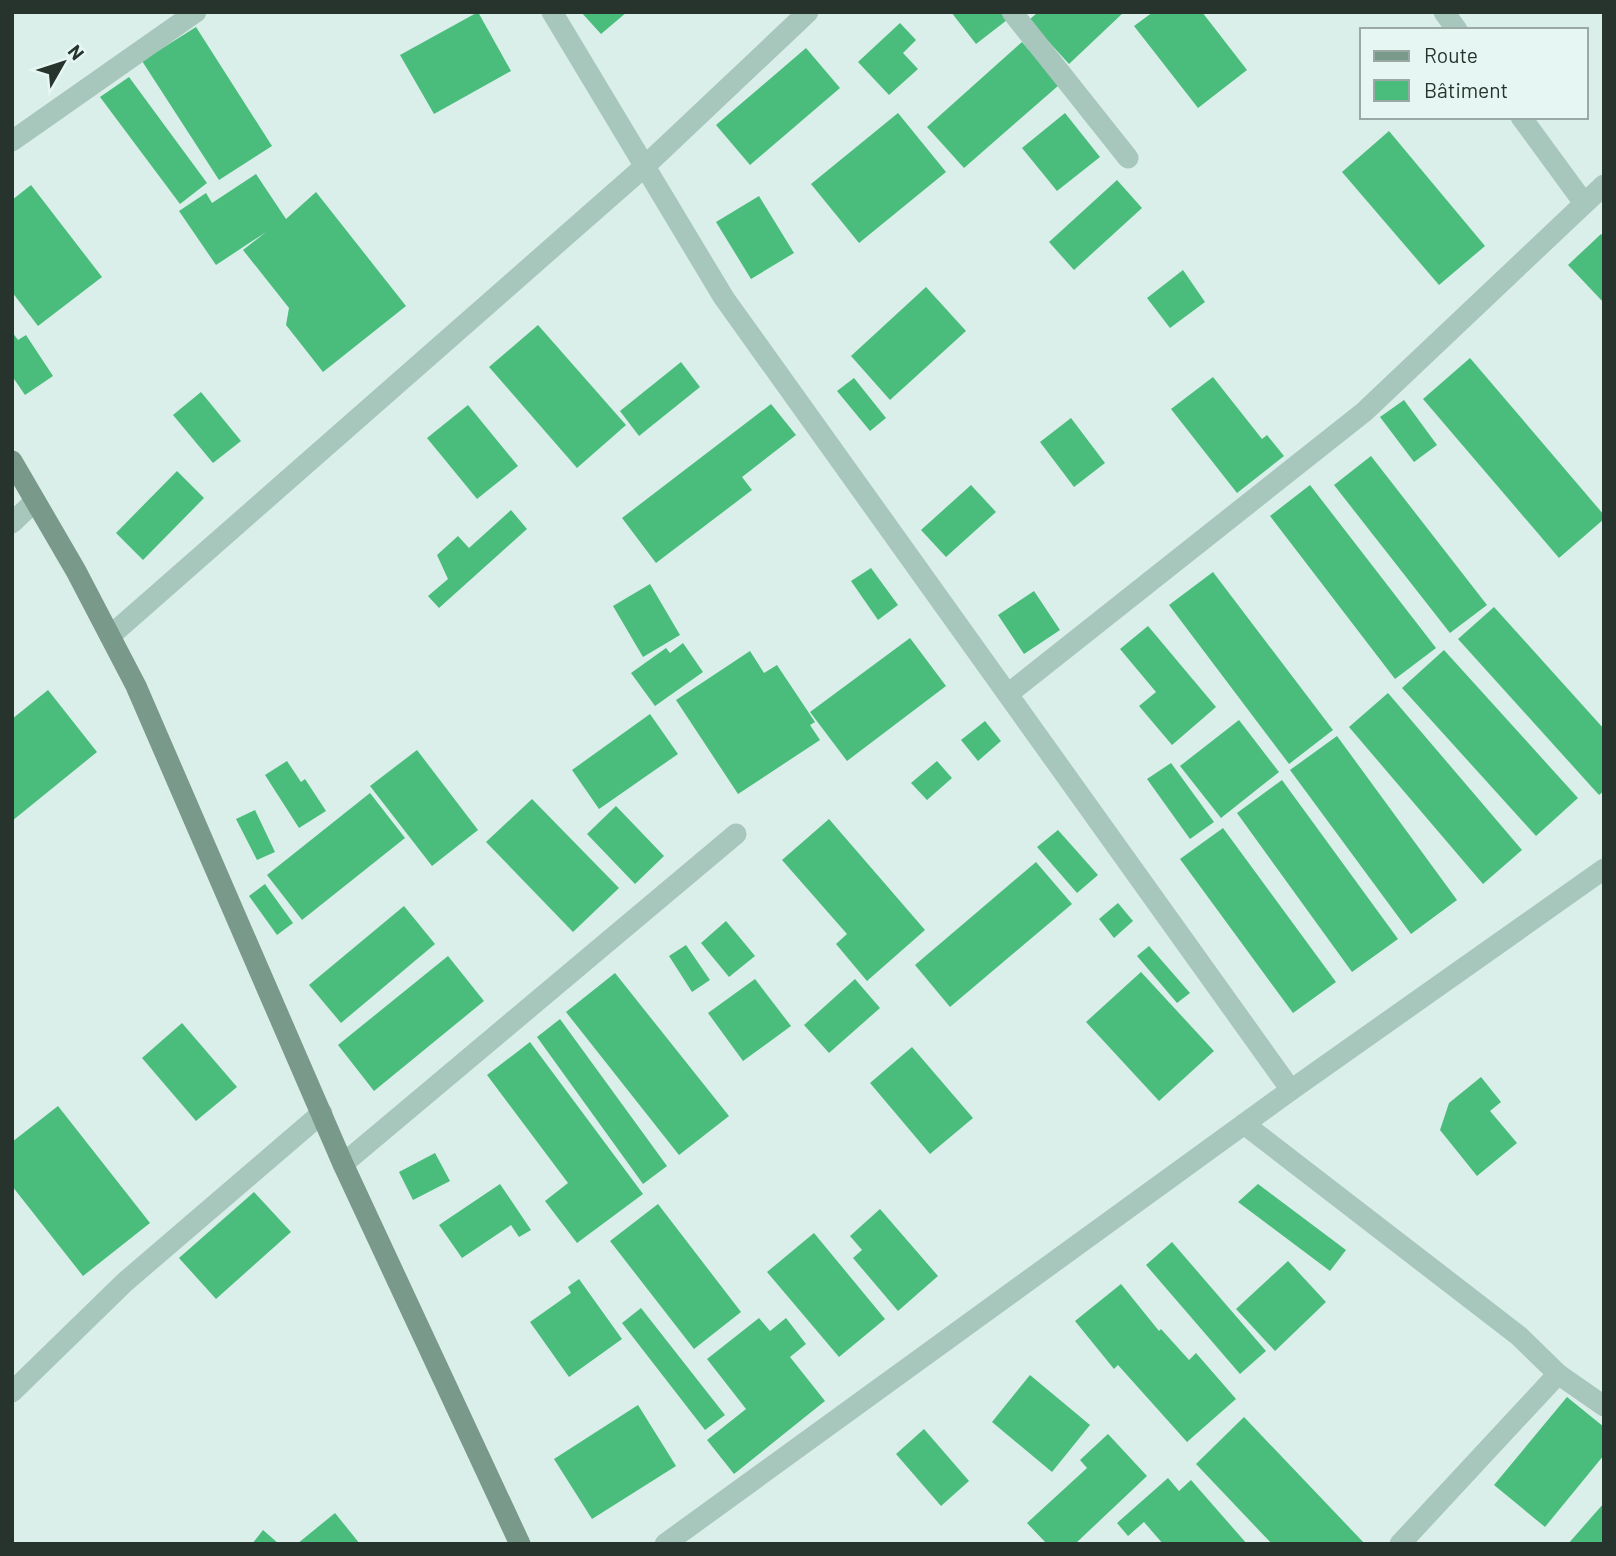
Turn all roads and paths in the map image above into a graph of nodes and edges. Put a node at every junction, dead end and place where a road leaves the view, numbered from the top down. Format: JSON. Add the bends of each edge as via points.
{"nodes":[{"id":1,"x":196,"y":12,"type":"edge"},
{"id":2,"x":552,"y":12,"type":"edge"},
{"id":3,"x":808,"y":12,"type":"edge"},
{"id":4,"x":1012,"y":12,"type":"edge"},
{"id":5,"x":1444,"y":12,"type":"edge"},
{"id":6,"x":1456,"y":28,"type":"edge"},
{"id":7,"x":1522,"y":119,"type":"edge"},
{"id":8,"x":12,"y":141,"type":"edge"},
{"id":9,"x":1128,"y":158,"type":"dead end"},
{"id":10,"x":644,"y":167,"type":"junction"},
{"id":11,"x":1604,"y":185,"type":"edge"},
{"id":12,"x":1584,"y":203,"type":"junction"},
{"id":13,"x":12,"y":461,"type":"edge"},
{"id":14,"x":35,"y":501,"type":"junction"},
{"id":15,"x":12,"y":523,"type":"edge"},
{"id":16,"x":110,"y":636,"type":"junction"},
{"id":17,"x":1008,"y":694,"type":"junction"},
{"id":18,"x":736,"y":834,"type":"dead end"},
{"id":19,"x":1604,"y":869,"type":"edge"},
{"id":20,"x":1291,"y":1090,"type":"junction"},
{"id":21,"x":322,"y":1113,"type":"junction"},
{"id":22,"x":1244,"y":1124,"type":"junction"},
{"id":23,"x":343,"y":1164,"type":"junction"},
{"id":24,"x":1558,"y":1374,"type":"junction"},
{"id":25,"x":12,"y":1392,"type":"edge"},
{"id":26,"x":1604,"y":1406,"type":"edge"},
{"id":27,"x":520,"y":1544,"type":"edge"},
{"id":28,"x":665,"y":1544,"type":"edge"},
{"id":29,"x":1400,"y":1544,"type":"edge"}],
"edges":[{"from":1,"to":8,"type":"street"},
{"from":2,"to":10,"type":"street"},
{"from":3,"to":10,"type":"street"},
{"from":4,"to":9,"type":"street"},
{"from":5,"to":6,"type":"street"},
{"from":7,"to":12,"type":"street"},
{"from":10,"to":16,"type":"street"},
{"from":10,"to":17,"type":"street","via":[[724,298]]},
{"from":11,"to":12,"type":"street"},
{"from":12,"to":17,"type":"street","via":[[1364,412]]},
{"from":13,"to":14,"type":"street"},
{"from":14,"to":15,"type":"street"},
{"from":14,"to":16,"type":"street"},
{"from":16,"to":21,"type":"street"},
{"from":17,"to":20,"type":"street"},
{"from":18,"to":23,"type":"street"},
{"from":19,"to":20,"type":"street"},
{"from":20,"to":22,"type":"street"},
{"from":21,"to":23,"type":"street"},
{"from":21,"to":25,"type":"street","via":[[125,1282]]},
{"from":22,"to":24,"type":"street","via":[[1519,1336]]},
{"from":22,"to":28,"type":"street"},
{"from":23,"to":27,"type":"street"},
{"from":24,"to":26,"type":"street"},
{"from":24,"to":29,"type":"street"}]}
